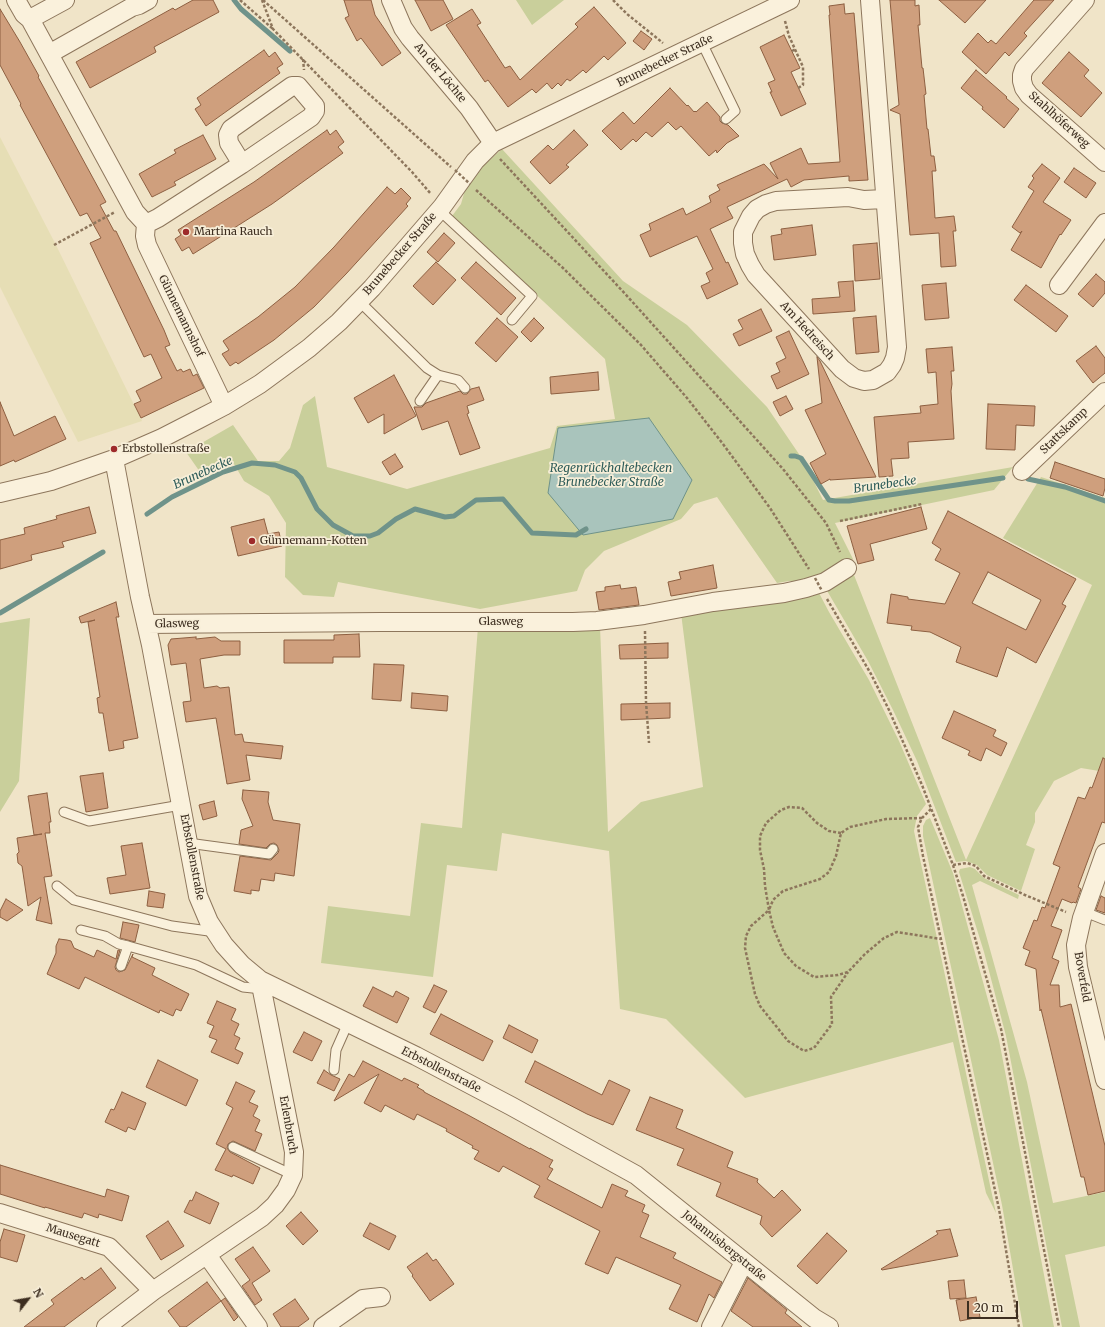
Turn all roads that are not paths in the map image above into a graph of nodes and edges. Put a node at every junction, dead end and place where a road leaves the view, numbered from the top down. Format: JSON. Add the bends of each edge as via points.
{"nodes":[{"id":1,"x":16,"y":0,"type":"edge"},
{"id":2,"x":65,"y":0,"type":"edge"},
{"id":3,"x":148,"y":0,"type":"edge"},
{"id":4,"x":391,"y":0,"type":"edge"},
{"id":5,"x":870,"y":0,"type":"edge"},
{"id":6,"x":1085,"y":0,"type":"edge"},
{"id":7,"x":782,"y":2,"type":"edge"},
{"id":8,"x":130,"y":3,"type":"edge"},
{"id":9,"x":30,"y":19,"type":"junction"},
{"id":10,"x":702,"y":43,"type":"junction"},
{"id":11,"x":49,"y":54,"type":"junction"},
{"id":12,"x":726,"y":119,"type":"dead end"},
{"id":13,"x":491,"y":145,"type":"junction"},
{"id":14,"x":1105,"y":162,"type":"edge"},
{"id":15,"x":242,"y":164,"type":"junction"},
{"id":16,"x":885,"y":199,"type":"junction"},
{"id":17,"x":441,"y":208,"type":"junction"},
{"id":18,"x":1105,"y":223,"type":"edge"},
{"id":19,"x":146,"y":224,"type":"junction"},
{"id":20,"x":1059,"y":284,"type":"dead end"},
{"id":21,"x":359,"y":301,"type":"junction"},
{"id":22,"x":512,"y":320,"type":"dead end"},
{"id":23,"x":438,"y":375,"type":"junction"},
{"id":24,"x":465,"y":388,"type":"dead end"},
{"id":25,"x":1105,"y":392,"type":"edge"},
{"id":26,"x":420,"y":401,"type":"dead end"},
{"id":27,"x":224,"y":406,"type":"junction"},
{"id":28,"x":114,"y":459,"type":"junction"},
{"id":29,"x":1022,"y":471,"type":"dead end"},
{"id":30,"x":0,"y":493,"type":"edge"},
{"id":31,"x":847,"y":568,"type":"road end"},
{"id":32,"x":146,"y":624,"type":"junction"},
{"id":33,"x":181,"y":805,"type":"junction"},
{"id":34,"x":64,"y":812,"type":"dead end"},
{"id":35,"x":188,"y":843,"type":"junction"},
{"id":36,"x":273,"y":849,"type":"dead end"},
{"id":37,"x":1105,"y":853,"type":"edge"},
{"id":38,"x":57,"y":886,"type":"dead end"},
{"id":39,"x":1083,"y":915,"type":"junction"},
{"id":40,"x":1105,"y":920,"type":"edge"},
{"id":41,"x":81,"y":930,"type":"dead end"},
{"id":42,"x":216,"y":932,"type":"junction"},
{"id":43,"x":128,"y":946,"type":"junction"},
{"id":44,"x":121,"y":966,"type":"dead end"},
{"id":45,"x":261,"y":984,"type":"junction"},
{"id":46,"x":348,"y":1023,"type":"junction"},
{"id":47,"x":1103,"y":1062,"type":"edge"},
{"id":48,"x":334,"y":1070,"type":"dead end"},
{"id":49,"x":1105,"y":1080,"type":"edge"},
{"id":50,"x":233,"y":1147,"type":"dead end"},
{"id":51,"x":619,"y":1165,"type":"joint"},
{"id":52,"x":293,"y":1175,"type":"junction"},
{"id":53,"x":0,"y":1213,"type":"edge"},
{"id":54,"x":207,"y":1255,"type":"junction"},
{"id":55,"x":744,"y":1262,"type":"junction"},
{"id":56,"x":153,"y":1291,"type":"junction"},
{"id":57,"x":381,"y":1296,"type":"dead end"},
{"id":58,"x":106,"y":1327,"type":"edge"},
{"id":59,"x":258,"y":1327,"type":"edge"},
{"id":60,"x":323,"y":1327,"type":"edge"},
{"id":61,"x":711,"y":1327,"type":"edge"},
{"id":62,"x":828,"y":1327,"type":"edge"}],
"edges":[{"from":1,"to":9,"type":"street"},
{"from":2,"to":9,"type":"street"},
{"from":3,"to":8,"type":"street","via":[[139,5]]},
{"from":4,"to":13,"type":"street","name":"An der Löchte","via":[[403,28],[469,108]]},
{"from":5,"to":16,"type":"street","name":"Am Hedreisch"},
{"from":6,"to":14,"type":"street","name":"Stahlhöferweg","via":[[1024,69],[1022,81],[1029,95]]},
{"from":7,"to":10,"type":"street","name":"Brunebecker Straße"},
{"from":8,"to":11,"type":"street"},
{"from":9,"to":11,"type":"street"},
{"from":10,"to":12,"type":"lane","via":[[735,111]]},
{"from":10,"to":13,"type":"street","name":"Brunebecker Straße"},
{"from":11,"to":19,"type":"street","via":[[131,203]]},
{"from":13,"to":17,"type":"street","name":"Brunebecker Straße","via":[[475,161]]},
{"from":15,"to":15,"type":"street","via":[[314,114],[315,106],[300,88],[292,86],[230,129],[229,143]]},
{"from":15,"to":19,"type":"street"},
{"from":16,"to":16,"type":"street","name":"Am Hedreisch","via":[[897,347],[895,358],[887,372],[873,380],[864,381],[854,378],[842,369],[756,275],[745,254],[744,232],[757,209],[776,201],[848,197],[864,200]]},
{"from":17,"to":21,"type":"street","name":"Brunebecker Straße"},
{"from":17,"to":22,"type":"lane","via":[[532,296]]},
{"from":18,"to":20,"type":"street"},
{"from":19,"to":27,"type":"street","name":"Günnemannshof","via":[[147,245]]},
{"from":21,"to":23,"type":"lane","via":[[427,368]]},
{"from":21,"to":27,"type":"street","name":"Brunebecker Straße","via":[[293,360]]},
{"from":23,"to":24,"type":"lane","via":[[458,380]]},
{"from":23,"to":26,"type":"lane"},
{"from":25,"to":29,"type":"street","name":"Stattskamp"},
{"from":27,"to":28,"type":"street","name":"Brunebecker Straße"},
{"from":28,"to":30,"type":"street","name":"Brunebecker Straße","via":[[51,481]]},
{"from":28,"to":32,"type":"street","name":"Erbstollenstraße"},
{"from":31,"to":32,"type":"street","name":"Glasweg","via":[[825,582],[799,590],[597,621]]},
{"from":32,"to":33,"type":"street","name":"Erbstollenstraße"},
{"from":33,"to":34,"type":"lane","via":[[88,821]]},
{"from":33,"to":35,"type":"street","name":"Erbstollenstraße"},
{"from":35,"to":36,"type":"lane","via":[[269,854]]},
{"from":35,"to":42,"type":"street","name":"Erbstollenstraße","via":[[198,896],[208,922]]},
{"from":37,"to":39,"type":"street","name":"Boverfeld"},
{"from":38,"to":42,"type":"lane","via":[[74,900],[172,926]]},
{"from":39,"to":40,"type":"lane"},
{"from":39,"to":47,"type":"street","name":"Boverfeld","via":[[1076,945],[1078,967]]},
{"from":41,"to":43,"type":"lane","via":[[105,936]]},
{"from":42,"to":45,"type":"street","name":"Erbstollenstraße","via":[[224,945]]},
{"from":43,"to":44,"type":"lane"},
{"from":43,"to":45,"type":"lane","via":[[196,965],[243,987]]},
{"from":45,"to":46,"type":"street","name":"Erbstollenstraße"},
{"from":45,"to":52,"type":"street","name":"Erlenbruch","via":[[294,1152]]},
{"from":46,"to":48,"type":"lane","via":[[336,1050]]},
{"from":46,"to":51,"type":"street","name":"Erbstollenstraße","via":[[491,1095]]},
{"from":47,"to":49,"type":"street","name":"Boverfeld"},
{"from":50,"to":52,"type":"lane"},
{"from":51,"to":55,"type":"street","name":"Johannisbergstraße","via":[[636,1175]]},
{"from":52,"to":54,"type":"street","name":"Erlenbruch","via":[[275,1205]]},
{"from":53,"to":56,"type":"street","name":"Mausegatt","via":[[109,1247]]},
{"from":54,"to":56,"type":"street","name":"Erlenbruch"},
{"from":54,"to":59,"type":"street"},
{"from":55,"to":61,"type":"street"},
{"from":55,"to":62,"type":"street","name":"Johannisbergstraße"},
{"from":56,"to":58,"type":"street","name":"Erlenbruch"},
{"from":57,"to":60,"type":"street","via":[[363,1299]]}]}
